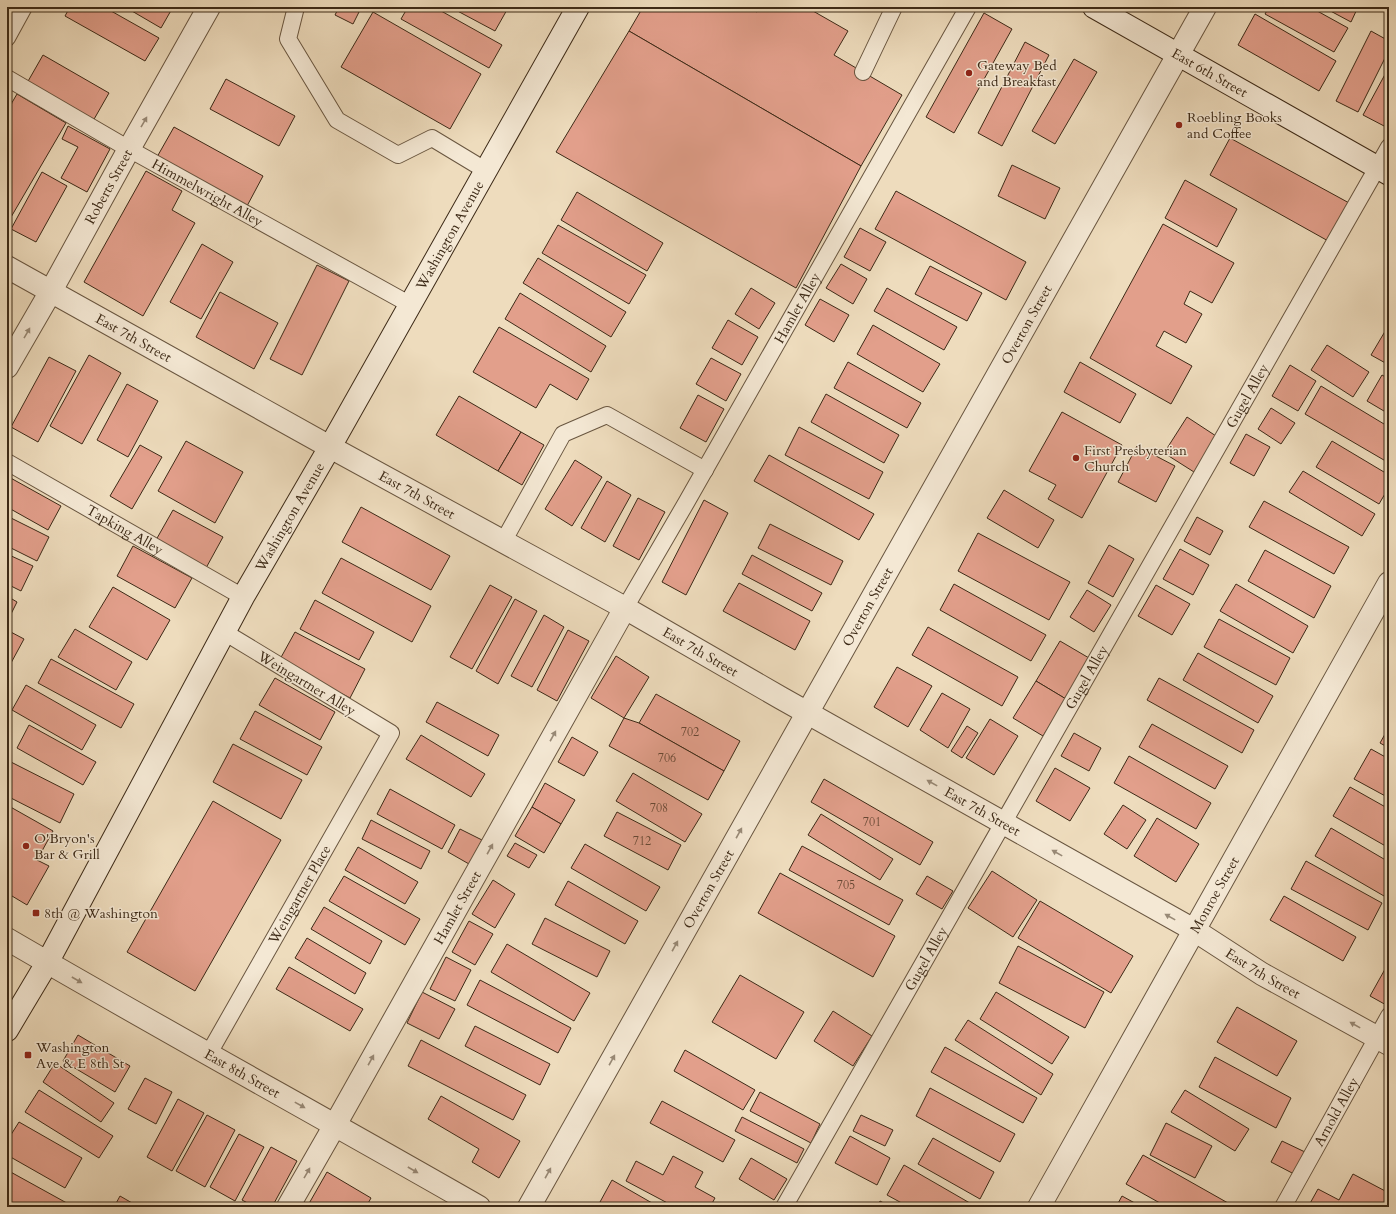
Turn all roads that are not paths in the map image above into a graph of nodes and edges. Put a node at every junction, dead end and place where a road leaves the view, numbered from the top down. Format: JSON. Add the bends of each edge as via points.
{"nodes":[{"id":1,"x":24,"y":7,"type":"edge"},
{"id":2,"x":209,"y":7,"type":"edge"},
{"id":3,"x":296,"y":7,"type":"edge"},
{"id":4,"x":578,"y":7,"type":"edge"},
{"id":5,"x":894,"y":7,"type":"edge"},
{"id":6,"x":968,"y":7,"type":"edge"},
{"id":7,"x":1094,"y":7,"type":"edge"},
{"id":8,"x":1205,"y":7,"type":"edge"},
{"id":9,"x":7,"y":38,"type":"edge"},
{"id":10,"x":1177,"y":55,"type":"junction"},
{"id":11,"x":863,"y":72,"type":"dead end"},
{"id":12,"x":7,"y":78,"type":"edge"},
{"id":13,"x":1389,"y":147,"type":"edge"},
{"id":14,"x":129,"y":149,"type":"junction"},
{"id":15,"x":486,"y":170,"type":"junction"},
{"id":16,"x":1383,"y":171,"type":"edge"},
{"id":17,"x":7,"y":267,"type":"edge"},
{"id":18,"x":51,"y":291,"type":"junction"},
{"id":19,"x":409,"y":304,"type":"junction"},
{"id":20,"x":7,"y":367,"type":"edge"},
{"id":21,"x":330,"y":447,"type":"junction"},
{"id":22,"x":7,"y":462,"type":"edge"},
{"id":23,"x":705,"y":470,"type":"junction"},
{"id":24,"x":503,"y":542,"type":"junction"},
{"id":25,"x":1389,"y":583,"type":"edge"},
{"id":26,"x":243,"y":597,"type":"junction"},
{"id":27,"x":625,"y":608,"type":"junction"},
{"id":28,"x":224,"y":632,"type":"junction"},
{"id":29,"x":806,"y":712,"type":"junction"},
{"id":30,"x":390,"y":733,"type":"joint"},
{"id":31,"x":1004,"y":823,"type":"junction"},
{"id":32,"x":1194,"y":930,"type":"junction"},
{"id":33,"x":7,"y":939,"type":"edge"},
{"id":34,"x":47,"y":963,"type":"junction"},
{"id":35,"x":1389,"y":1016,"type":"edge"},
{"id":36,"x":7,"y":1030,"type":"edge"},
{"id":37,"x":1383,"y":1041,"type":"edge"},
{"id":38,"x":208,"y":1055,"type":"junction"},
{"id":39,"x":335,"y":1125,"type":"junction"},
{"id":40,"x":288,"y":1207,"type":"edge"},
{"id":41,"x":479,"y":1207,"type":"edge"},
{"id":42,"x":529,"y":1207,"type":"edge"},
{"id":43,"x":784,"y":1207,"type":"edge"},
{"id":44,"x":1039,"y":1207,"type":"edge"},
{"id":45,"x":1282,"y":1207,"type":"edge"}],
"edges":[{"from":1,"to":9,"type":"lane"},
{"from":14,"to":2,"type":"street","name":"Roberts Street","one_way":true},
{"from":3,"to":15,"type":"lane","via":[[288,39],[337,120],[398,155],[432,138]]},
{"from":4,"to":15,"type":"street","name":"Washington Avenue"},
{"from":5,"to":11,"type":"lane"},
{"from":6,"to":23,"type":"lane","name":"Hamlet Alley"},
{"from":7,"to":10,"type":"street","name":"East 6th Street"},
{"from":8,"to":10,"type":"street","name":"Overton Street"},
{"from":10,"to":16,"type":"street","name":"East 6th Street"},
{"from":10,"to":29,"type":"street","name":"Overton Street"},
{"from":12,"to":14,"type":"lane","name":"Himmelwright Alley"},
{"from":13,"to":16,"type":"lane","name":"Gugel Alley"},
{"from":14,"to":18,"type":"street","name":"Roberts Street"},
{"from":14,"to":19,"type":"lane","name":"Himmelwright Alley"},
{"from":15,"to":19,"type":"street","name":"Washington Avenue"},
{"from":16,"to":31,"type":"lane","name":"Gugel Alley"},
{"from":17,"to":18,"type":"street","name":"East 7th Street"},
{"from":20,"to":18,"type":"street","name":"Roberts Street","one_way":true},
{"from":18,"to":21,"type":"street","name":"East 7th Street"},
{"from":19,"to":21,"type":"street","name":"Washington Avenue"},
{"from":21,"to":24,"type":"street","name":"East 7th Street"},
{"from":21,"to":26,"type":"street","name":"Washington Avenue"},
{"from":22,"to":26,"type":"lane","name":"Tapking Alley"},
{"from":23,"to":24,"type":"lane","via":[[607,416],[563,434]]},
{"from":23,"to":27,"type":"lane","name":"Hamlet Alley"},
{"from":24,"to":27,"type":"street","name":"East 7th Street"},
{"from":25,"to":32,"type":"street","name":"Monroe Street"},
{"from":26,"to":28,"type":"street","name":"Washington Avenue"},
{"from":27,"to":29,"type":"street","name":"East 7th Street"},
{"from":39,"to":27,"type":"street","name":"Hamlet Street","one_way":true},
{"from":28,"to":30,"type":"lane","name":"Weingartner Alley"},
{"from":28,"to":34,"type":"street","name":"Washington Avenue"},
{"from":31,"to":29,"type":"street","name":"East 7th Street","one_way":true},
{"from":42,"to":29,"type":"street","name":"Overton Street","one_way":true},
{"from":30,"to":38,"type":"lane","name":"Weingartner Place"},
{"from":32,"to":31,"type":"street","name":"East 7th Street","one_way":true},
{"from":31,"to":43,"type":"lane","name":"Gugel Alley"},
{"from":37,"to":32,"type":"street","name":"East 7th Street","one_way":true,"via":[[1262,974]]},
{"from":32,"to":44,"type":"street","name":"Monroe Street"},
{"from":33,"to":34,"type":"street","name":"East 8th Street"},
{"from":34,"to":36,"type":"street","name":"Washington Avenue"},
{"from":34,"to":38,"type":"street","name":"East 8th Street","one_way":true},
{"from":35,"to":37,"type":"lane","name":"Arnold Alley"},
{"from":37,"to":45,"type":"lane","name":"Arnold Alley"},
{"from":38,"to":39,"type":"street","name":"East 8th Street","one_way":true},
{"from":40,"to":39,"type":"street","name":"Hamlet Street","one_way":true},
{"from":39,"to":41,"type":"street","name":"East 8th Street","one_way":true}]}
